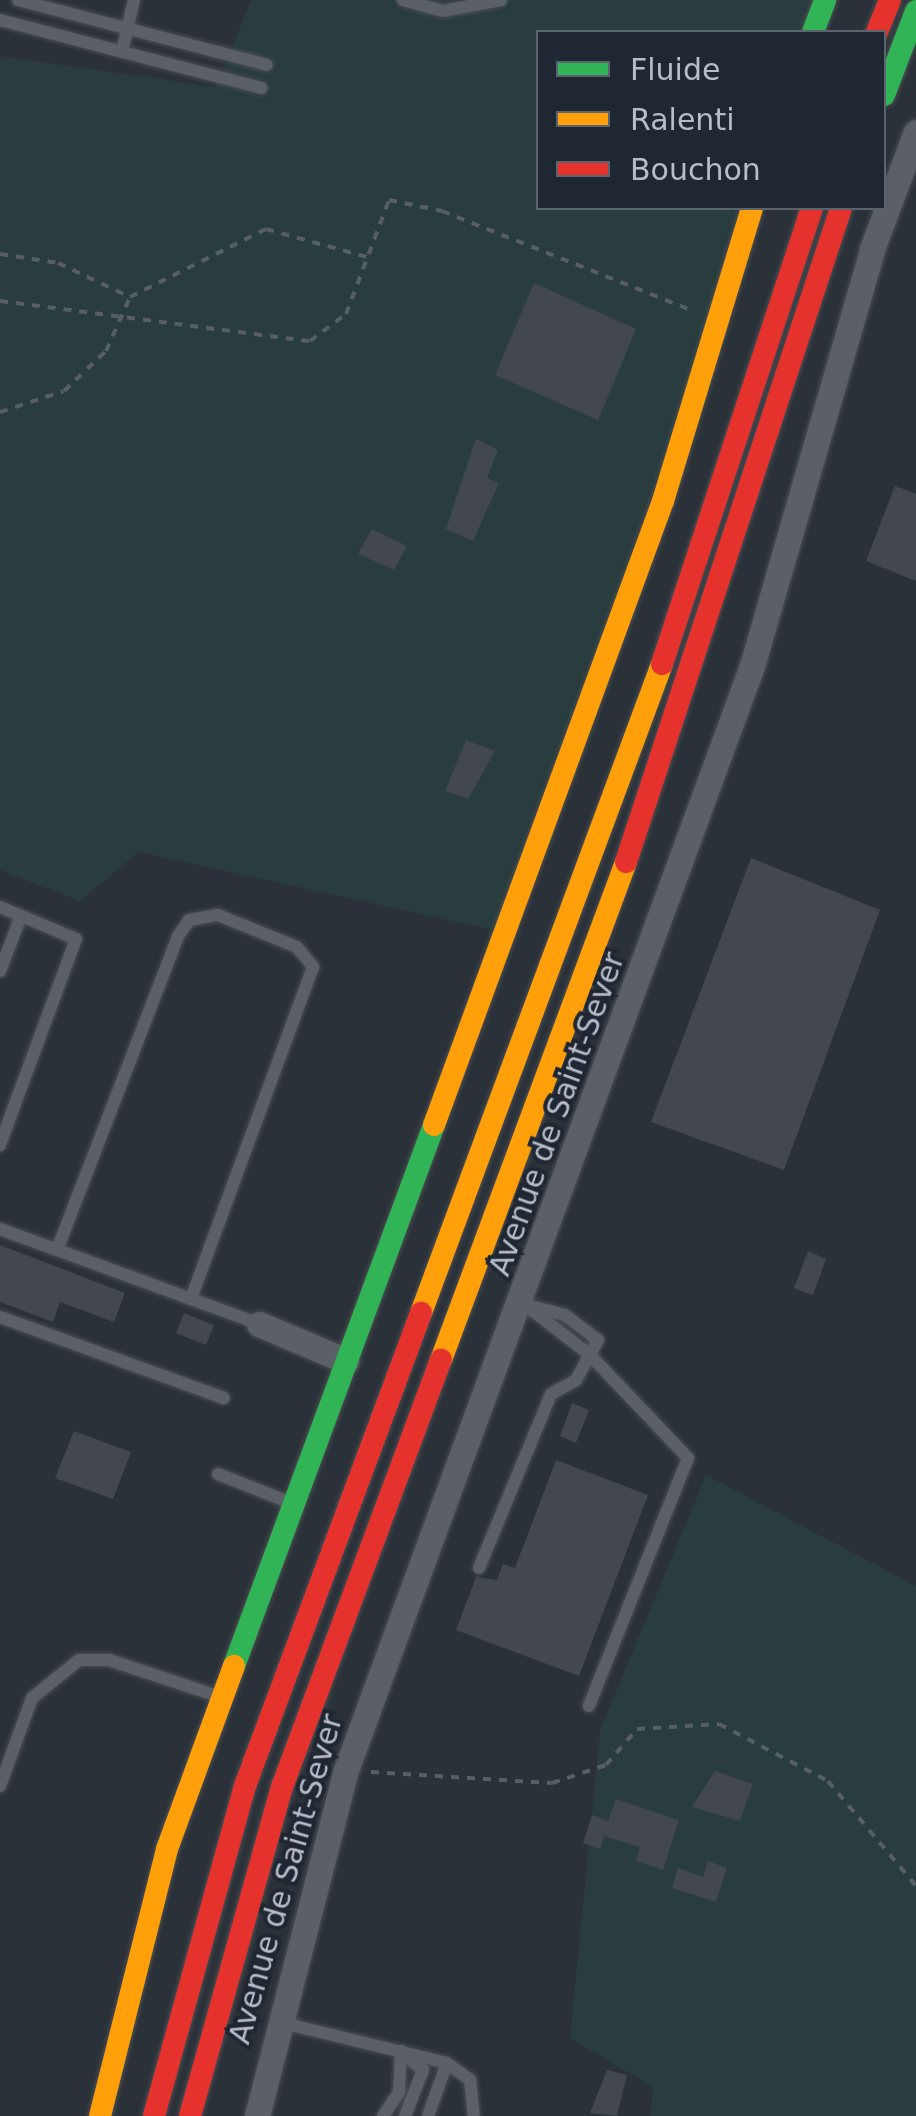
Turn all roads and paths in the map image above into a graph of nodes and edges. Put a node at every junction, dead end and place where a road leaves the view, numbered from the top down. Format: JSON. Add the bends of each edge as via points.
{"nodes":[{"id":1,"x":18,"y":0,"type":"edge"},
{"id":2,"x":134,"y":0,"type":"edge"},
{"id":3,"x":404,"y":0,"type":"edge"},
{"id":4,"x":501,"y":0,"type":"edge"},
{"id":5,"x":826,"y":0,"type":"edge"},
{"id":6,"x":890,"y":0,"type":"edge"},
{"id":7,"x":916,"y":12,"type":"edge"},
{"id":8,"x":0,"y":20,"type":"edge"},
{"id":9,"x":127,"y":28,"type":"junction"},
{"id":10,"x":814,"y":30,"type":"edge"},
{"id":11,"x":878,"y":30,"type":"edge"},
{"id":12,"x":122,"y":52,"type":"junction"},
{"id":13,"x":267,"y":65,"type":"dead end"},
{"id":14,"x":262,"y":88,"type":"dead end"},
{"id":15,"x":886,"y":90,"type":"edge"},
{"id":16,"x":916,"y":132,"type":"edge"},
{"id":17,"x":751,"y":210,"type":"edge"},
{"id":18,"x":811,"y":210,"type":"edge"},
{"id":19,"x":841,"y":210,"type":"edge"},
{"id":20,"x":0,"y":254,"type":"edge"},
{"id":21,"x":368,"y":258,"type":"junction"},
{"id":22,"x":130,"y":297,"type":"junction"},
{"id":23,"x":0,"y":301,"type":"edge"},
{"id":24,"x":120,"y":316,"type":"junction"},
{"id":25,"x":715,"y":320,"type":"junction"},
{"id":26,"x":0,"y":412,"type":"edge"},
{"id":27,"x":0,"y":906,"type":"edge"},
{"id":28,"x":22,"y":916,"type":"junction"},
{"id":29,"x":0,"y":971,"type":"edge"},
{"id":30,"x":0,"y":1145,"type":"edge"},
{"id":31,"x":0,"y":1229,"type":"edge"},
{"id":32,"x":58,"y":1250,"type":"junction"},
{"id":33,"x":191,"y":1299,"type":"junction"},
{"id":34,"x":524,"y":1304,"type":"junction"},
{"id":35,"x":0,"y":1317,"type":"edge"},
{"id":36,"x":259,"y":1324,"type":"joint"},
{"id":37,"x":590,"y":1356,"type":"junction"},
{"id":38,"x":346,"y":1361,"type":"junction"},
{"id":39,"x":224,"y":1398,"type":"dead end"},
{"id":40,"x":218,"y":1474,"type":"dead end"},
{"id":41,"x":294,"y":1504,"type":"junction"},
{"id":42,"x":479,"y":1568,"type":"dead end"},
{"id":43,"x":220,"y":1697,"type":"junction"},
{"id":44,"x":589,"y":1706,"type":"dead end"},
{"id":45,"x":346,"y":1770,"type":"junction"},
{"id":46,"x":0,"y":1786,"type":"edge"},
{"id":47,"x":916,"y":1886,"type":"edge"},
{"id":48,"x":277,"y":2021,"type":"junction"},
{"id":49,"x":400,"y":2051,"type":"junction"},
{"id":50,"x":447,"y":2063,"type":"junction"},
{"id":51,"x":100,"y":2116,"type":"edge"},
{"id":52,"x":154,"y":2116,"type":"edge"},
{"id":53,"x":190,"y":2116,"type":"edge"},
{"id":54,"x":257,"y":2116,"type":"edge"},
{"id":55,"x":382,"y":2116,"type":"edge"},
{"id":56,"x":405,"y":2116,"type":"edge"},
{"id":57,"x":428,"y":2116,"type":"edge"},
{"id":58,"x":474,"y":2116,"type":"edge"}],
"edges":[{"from":1,"to":9,"type":"lane"},
{"from":2,"to":9,"type":"lane"},
{"from":3,"to":4,"type":"lane","via":[[442,11]]},
{"from":5,"to":10,"type":"main road"},
{"from":6,"to":11,"type":"main road"},
{"from":7,"to":15,"type":"main road"},
{"from":8,"to":12,"type":"lane"},
{"from":9,"to":12,"type":"lane"},
{"from":9,"to":13,"type":"lane"},
{"from":12,"to":14,"type":"lane"},
{"from":16,"to":34,"type":"street","name":"Avenue de Saint-Sever","via":[[872,249],[752,666]]},
{"from":17,"to":25,"type":"main road"},
{"from":18,"to":52,"type":"main road","via":[[654,690],[245,1786]]},
{"from":19,"to":53,"type":"main road","via":[[687,698],[282,1786]]},
{"from":20,"to":22,"type":"path","via":[[58,263]]},
{"from":21,"to":22,"type":"path","via":[[266,229]]},
{"from":21,"to":24,"type":"path","via":[[346,314],[310,341]]},
{"from":21,"to":25,"type":"path","via":[[389,200],[442,211]]},
{"from":22,"to":24,"type":"path"},
{"from":23,"to":24,"type":"path"},
{"from":24,"to":26,"type":"path","via":[[106,351],[64,391]]},
{"from":25,"to":38,"type":"main road","via":[[663,501]]},
{"from":27,"to":28,"type":"lane"},
{"from":28,"to":29,"type":"lane"},
{"from":28,"to":30,"type":"lane","via":[[76,939]]},
{"from":31,"to":32,"type":"lane"},
{"from":32,"to":33,"type":"lane"},
{"from":32,"to":33,"type":"lane","via":[[178,936],[189,920],[218,915],[297,946],[313,967]]},
{"from":33,"to":36,"type":"lane"},
{"from":34,"to":37,"type":"lane"},
{"from":34,"to":45,"type":"street","name":"Avenue de Saint-Sever"},
{"from":35,"to":39,"type":"lane"},
{"from":36,"to":38,"type":"street"},
{"from":37,"to":42,"type":"lane","via":[[576,1380],[550,1394]]},
{"from":37,"to":44,"type":"lane","via":[[688,1458]]},
{"from":38,"to":41,"type":"main road"},
{"from":40,"to":41,"type":"lane"},
{"from":41,"to":43,"type":"main road"},
{"from":43,"to":46,"type":"lane","via":[[109,1660],[79,1660],[49,1676],[32,1698]]},
{"from":43,"to":51,"type":"main road","via":[[166,1849]]},
{"from":45,"to":47,"type":"path","via":[[552,1783],[606,1764],[638,1729],[719,1724],[828,1781]]},
{"from":45,"to":48,"type":"street","name":"Avenue de Saint-Sever"},
{"from":48,"to":49,"type":"lane"},
{"from":48,"to":54,"type":"street","name":"Avenue de Saint-Sever"},
{"from":49,"to":50,"type":"lane"},
{"from":49,"to":55,"type":"lane","via":[[399,2092]]},
{"from":49,"to":56,"type":"lane","via":[[423,2070]]},
{"from":50,"to":57,"type":"lane"},
{"from":50,"to":58,"type":"lane","via":[[470,2080]]}]}
